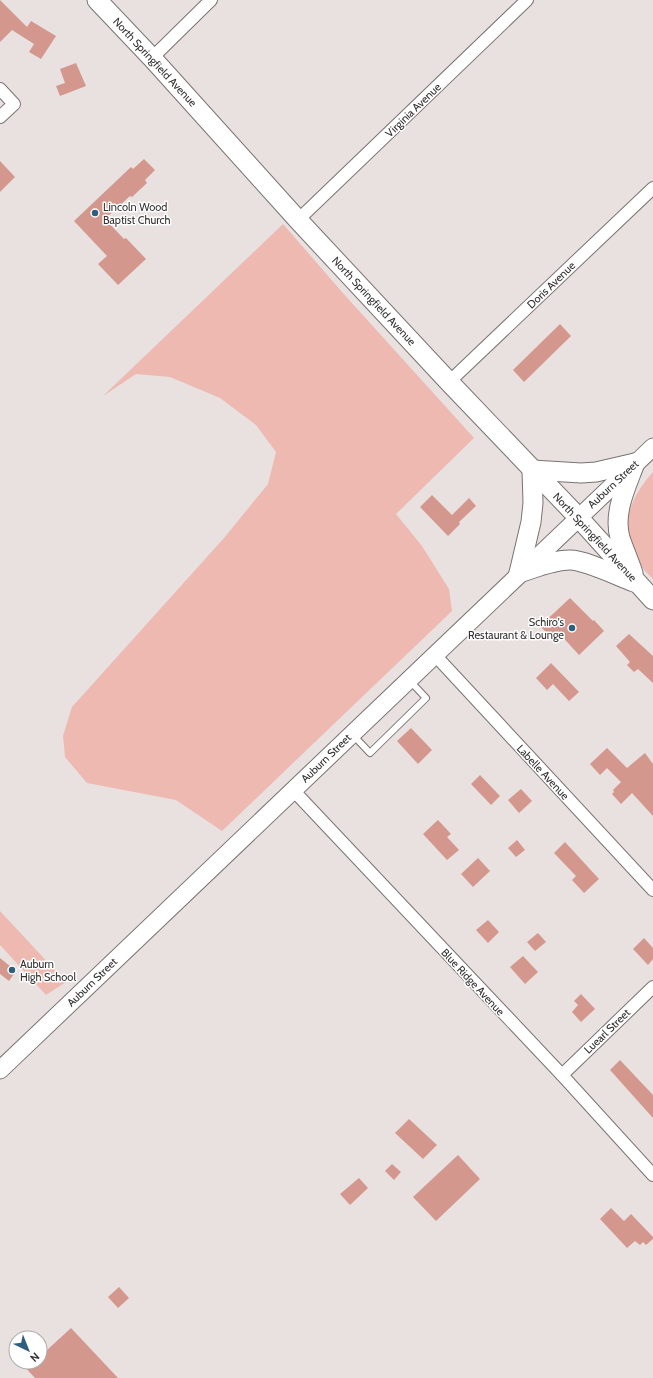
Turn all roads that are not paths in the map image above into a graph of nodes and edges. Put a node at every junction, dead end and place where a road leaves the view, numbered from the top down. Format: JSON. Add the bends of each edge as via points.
{"nodes":[{"id":1,"x":97,"y":0,"type":"edge"},
{"id":2,"x":211,"y":0,"type":"edge"},
{"id":3,"x":527,"y":0,"type":"edge"},
{"id":4,"x":152,"y":58,"type":"junction"},
{"id":5,"x":0,"y":89,"type":"edge"},
{"id":6,"x":0,"y":117,"type":"edge"},
{"id":7,"x":653,"y":188,"type":"edge"},
{"id":8,"x":298,"y":220,"type":"junction"},
{"id":9,"x":449,"y":382,"type":"junction"},
{"id":10,"x":653,"y":446,"type":"edge"},
{"id":11,"x":635,"y":463,"type":"junction"},
{"id":12,"x":532,"y":470,"type":"junction"},
{"id":13,"x":578,"y":518,"type":"junction"},
{"id":14,"x":519,"y":573,"type":"junction"},
{"id":15,"x":638,"y":583,"type":"junction"},
{"id":16,"x":653,"y":600,"type":"edge"},
{"id":17,"x":434,"y":654,"type":"junction"},
{"id":18,"x":408,"y":679,"type":"junction"},
{"id":19,"x":352,"y":734,"type":"junction"},
{"id":20,"x":293,"y":790,"type":"junction"},
{"id":21,"x":653,"y":890,"type":"edge"},
{"id":22,"x":653,"y":986,"type":"edge"},
{"id":23,"x":0,"y":1070,"type":"edge"},
{"id":24,"x":562,"y":1076,"type":"junction"},
{"id":25,"x":653,"y":1175,"type":"edge"}],
"edges":[{"from":1,"to":4,"type":"main road","name":"North Springfield Avenue"},
{"from":2,"to":4,"type":"street"},
{"from":3,"to":8,"type":"street","name":"Virginia Avenue"},
{"from":4,"to":8,"type":"main road","name":"North Springfield Avenue"},
{"from":5,"to":6,"type":"street","via":[[14,104]]},
{"from":7,"to":9,"type":"street","name":"Doris Avenue"},
{"from":8,"to":9,"type":"main road","name":"North Springfield Avenue"},
{"from":9,"to":12,"type":"main road","name":"North Springfield Avenue"},
{"from":10,"to":11,"type":"main road","name":"Auburn Street"},
{"from":11,"to":12,"type":"main road","via":[[596,472]]},
{"from":11,"to":13,"type":"main road","name":"Auburn Street"},
{"from":11,"to":15,"type":"main road","via":[[621,502],[618,527]]},
{"from":12,"to":13,"type":"main road","name":"North Springfield Avenue"},
{"from":12,"to":14,"type":"main road","via":[[531,522]]},
{"from":13,"to":14,"type":"main road","name":"Auburn Street"},
{"from":13,"to":15,"type":"main road","name":"North Springfield Avenue"},
{"from":14,"to":15,"type":"main road","via":[[571,560],[583,562]]},
{"from":14,"to":17,"type":"main road","name":"Auburn Street"},
{"from":15,"to":16,"type":"main road","name":"North Springfield Avenue"},
{"from":17,"to":18,"type":"main road","name":"Auburn Street"},
{"from":17,"to":21,"type":"street","name":"Labelle Avenue"},
{"from":18,"to":19,"type":"main road","name":"Auburn Street"},
{"from":18,"to":19,"type":"lane","via":[[426,698],[370,753]]},
{"from":19,"to":20,"type":"main road","name":"Auburn Street"},
{"from":20,"to":23,"type":"main road","name":"Auburn Street"},
{"from":20,"to":24,"type":"street","name":"Blue Ridge Avenue"},
{"from":22,"to":24,"type":"street","name":"Luearl Street"},
{"from":24,"to":25,"type":"street","name":"Blue Ridge Avenue"}]}
